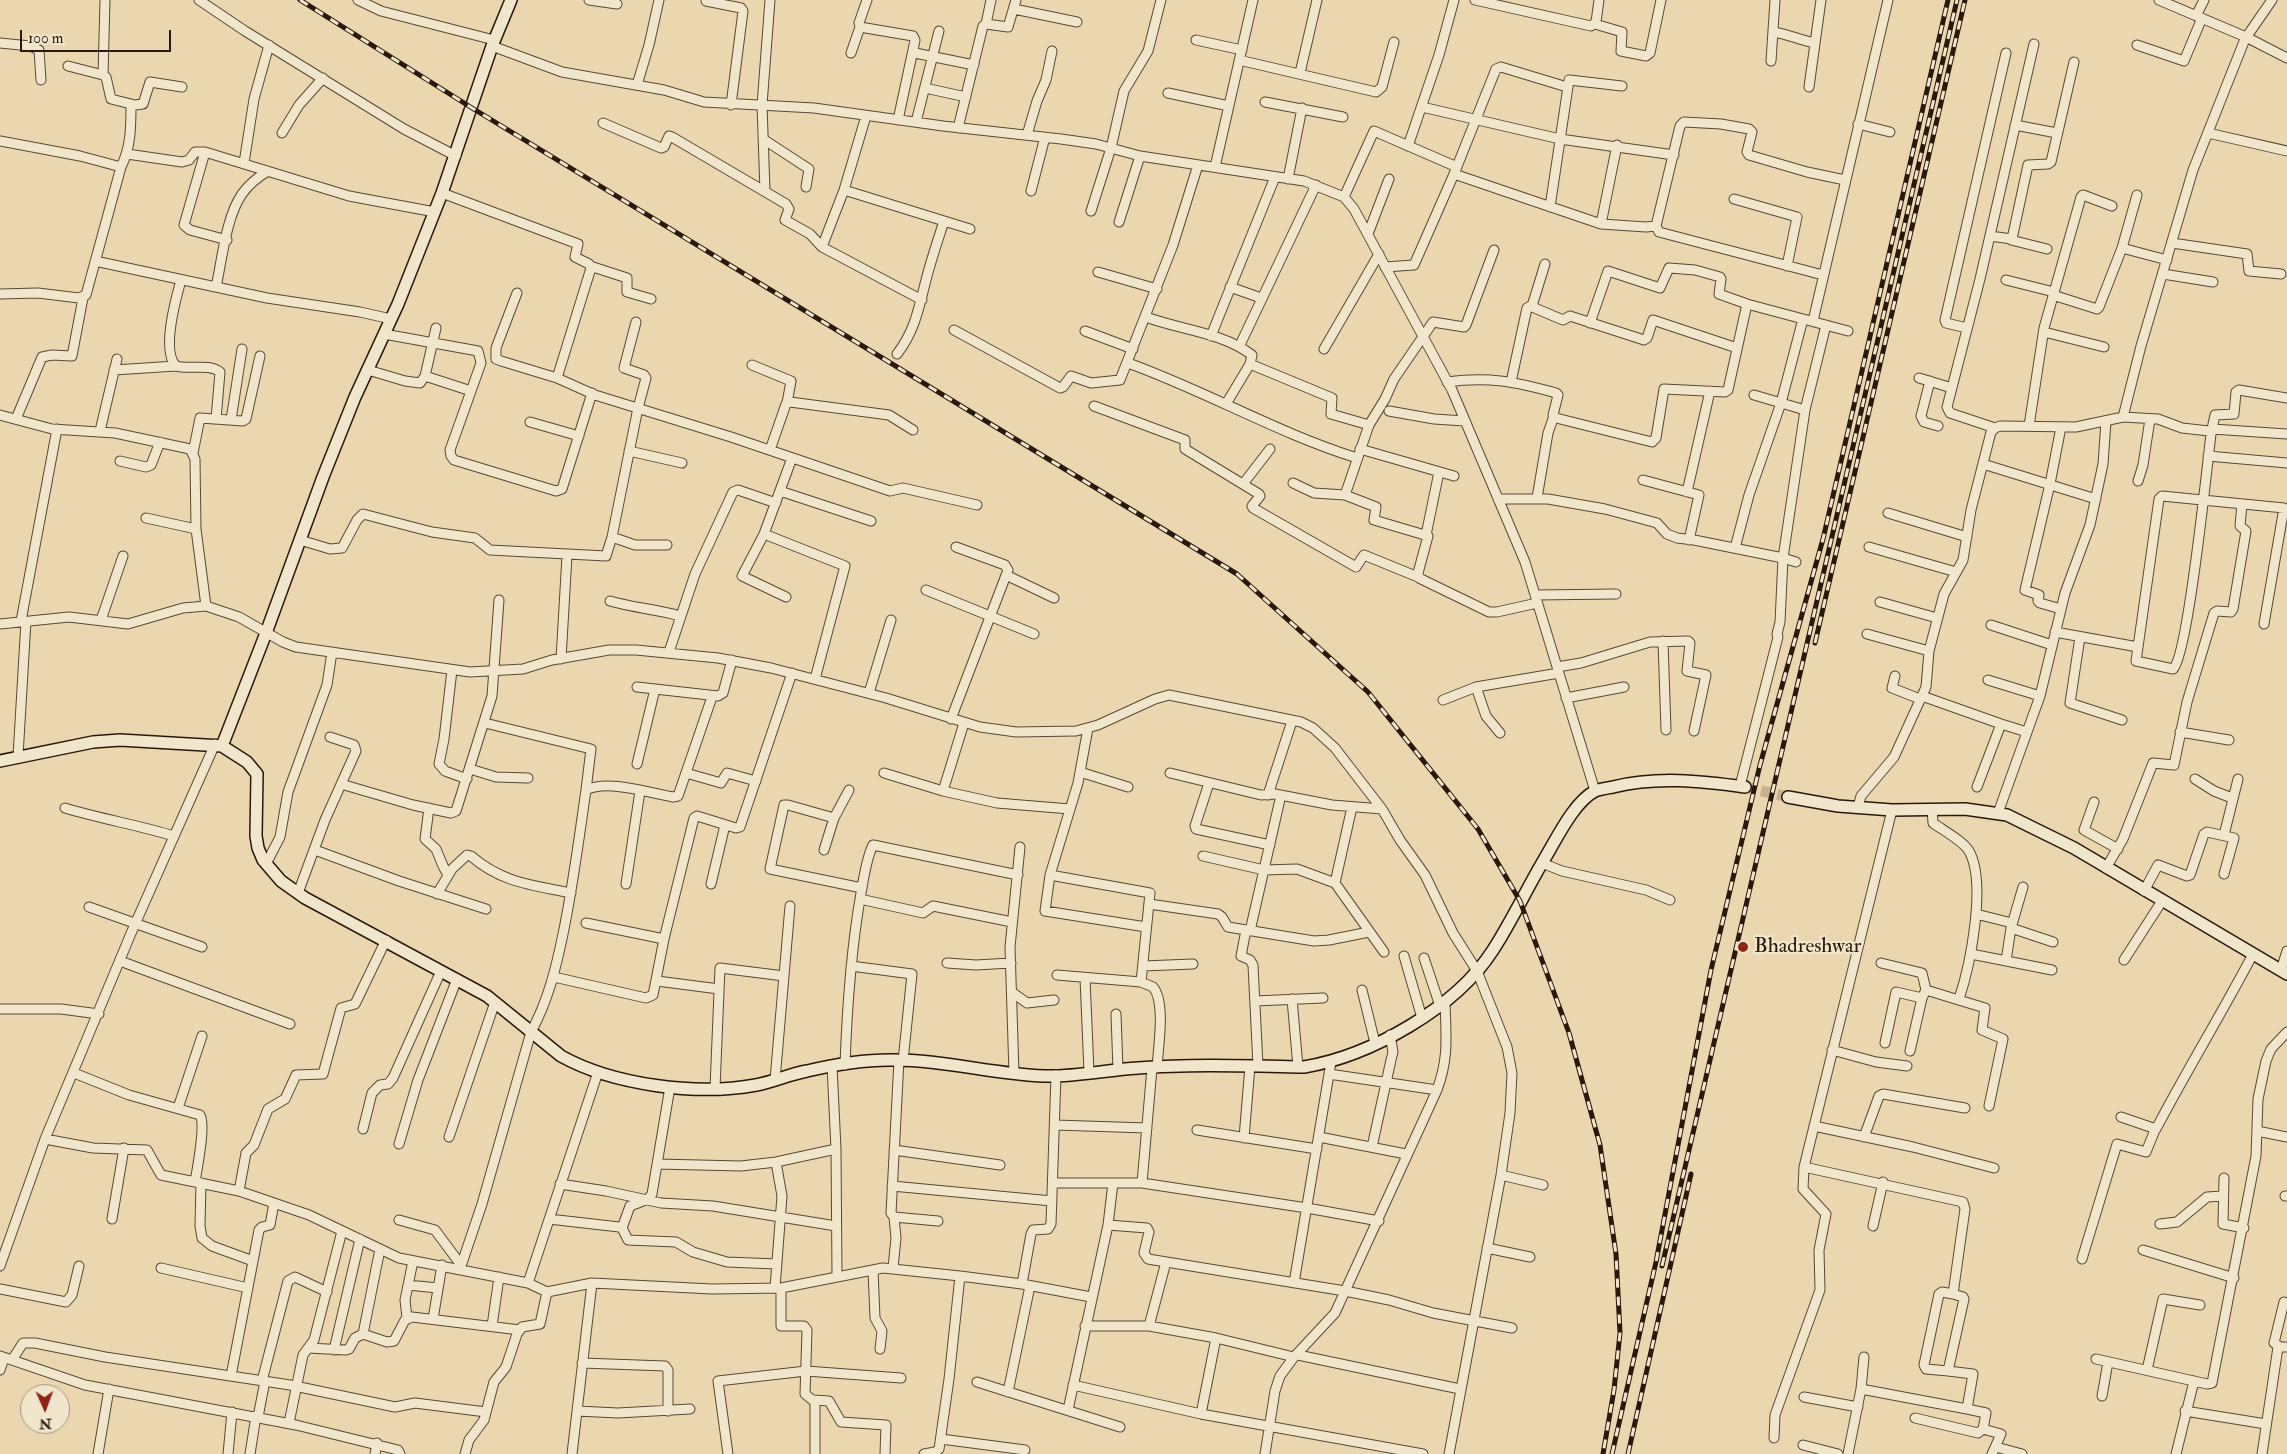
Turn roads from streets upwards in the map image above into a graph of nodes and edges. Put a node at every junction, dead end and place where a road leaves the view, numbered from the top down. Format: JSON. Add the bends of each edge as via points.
{"nodes":[{"id":1,"x":106,"y":0,"type":"edge"},
{"id":2,"x":200,"y":0,"type":"edge"},
{"id":3,"x":358,"y":0,"type":"edge"},
{"id":4,"x":511,"y":0,"type":"edge"},
{"id":5,"x":589,"y":0,"type":"edge"},
{"id":6,"x":659,"y":0,"type":"edge"},
{"id":7,"x":770,"y":0,"type":"edge"},
{"id":8,"x":867,"y":0,"type":"edge"},
{"id":9,"x":991,"y":0,"type":"edge"},
{"id":10,"x":1161,"y":0,"type":"edge"},
{"id":11,"x":1252,"y":0,"type":"edge"},
{"id":12,"x":1317,"y":0,"type":"edge"},
{"id":13,"x":1454,"y":0,"type":"edge"},
{"id":14,"x":1475,"y":0,"type":"edge"},
{"id":15,"x":1599,"y":0,"type":"edge"},
{"id":16,"x":1661,"y":0,"type":"edge"},
{"id":17,"x":1775,"y":0,"type":"edge"},
{"id":18,"x":1821,"y":0,"type":"edge"},
{"id":19,"x":1888,"y":0,"type":"edge"},
{"id":20,"x":2159,"y":0,"type":"edge"},
{"id":21,"x":2204,"y":0,"type":"edge"},
{"id":22,"x":2271,"y":0,"type":"edge"},
{"id":23,"x":706,"y":1,"type":"dead end"},
{"id":24,"x":617,"y":4,"type":"dead end"},
{"id":25,"x":1015,"y":4,"type":"edge"},
{"id":26,"x":2199,"y":17,"type":"junction"},
{"id":27,"x":1077,"y":22,"type":"dead end"},
{"id":28,"x":986,"y":24,"type":"junction"},
{"id":29,"x":1595,"y":24,"type":"junction"},
{"id":30,"x":860,"y":27,"type":"junction"},
{"id":31,"x":939,"y":31,"type":"dead end"},
{"id":32,"x":1773,"y":32,"type":"junction"},
{"id":33,"x":2246,"y":37,"type":"junction"},
{"id":34,"x":1196,"y":40,"type":"dead end"},
{"id":35,"x":1394,"y":42,"type":"dead end"},
{"id":36,"x":0,"y":43,"type":"edge"},
{"id":37,"x":493,"y":43,"type":"junction"},
{"id":38,"x":1815,"y":43,"type":"junction"},
{"id":39,"x":2034,"y":44,"type":"dead end"},
{"id":40,"x":269,"y":45,"type":"junction"},
{"id":41,"x":2137,"y":46,"type":"dead end"},
{"id":42,"x":913,"y":50,"type":"junction"},
{"id":43,"x":1242,"y":50,"type":"junction"},
{"id":44,"x":1052,"y":51,"type":"dead end"},
{"id":45,"x":852,"y":53,"type":"dead end"},
{"id":46,"x":2006,"y":53,"type":"dead end"},
{"id":47,"x":933,"y":56,"type":"junction"},
{"id":48,"x":2287,"y":58,"type":"edge"},
{"id":49,"x":1239,"y":60,"type":"junction"},
{"id":50,"x":1772,"y":61,"type":"dead end"},
{"id":51,"x":2074,"y":62,"type":"dead end"},
{"id":52,"x":974,"y":65,"type":"junction"},
{"id":53,"x":68,"y":66,"type":"dead end"},
{"id":54,"x":1300,"y":73,"type":"junction"},
{"id":55,"x":103,"y":75,"type":"junction"},
{"id":56,"x":323,"y":78,"type":"junction"},
{"id":57,"x":41,"y":80,"type":"dead end"},
{"id":58,"x":637,"y":85,"type":"junction"},
{"id":59,"x":1622,"y":86,"type":"dead end"},
{"id":60,"x":182,"y":87,"type":"dead end"},
{"id":61,"x":1567,"y":87,"type":"junction"},
{"id":62,"x":1809,"y":87,"type":"dead end"},
{"id":63,"x":925,"y":88,"type":"junction"},
{"id":64,"x":1168,"y":93,"type":"dead end"},
{"id":65,"x":966,"y":97,"type":"junction"},
{"id":66,"x":1266,"y":102,"type":"dead end"},
{"id":67,"x":131,"y":104,"type":"junction"},
{"id":68,"x":731,"y":105,"type":"junction"},
{"id":69,"x":762,"y":105,"type":"junction"},
{"id":70,"x":1229,"y":106,"type":"junction"},
{"id":71,"x":1422,"y":107,"type":"junction"},
{"id":72,"x":1302,"y":108,"type":"junction"},
{"id":73,"x":866,"y":116,"type":"junction"},
{"id":74,"x":1343,"y":117,"type":"dead end"},
{"id":75,"x":898,"y":120,"type":"junction"},
{"id":76,"x":1476,"y":120,"type":"junction"},
{"id":77,"x":916,"y":122,"type":"junction"},
{"id":78,"x":603,"y":123,"type":"dead end"},
{"id":79,"x":1858,"y":124,"type":"junction"},
{"id":80,"x":2015,"y":124,"type":"junction"},
{"id":81,"x":958,"y":128,"type":"junction"},
{"id":82,"x":1890,"y":132,"type":"dead end"},
{"id":83,"x":282,"y":133,"type":"dead end"},
{"id":84,"x":2056,"y":133,"type":"junction"},
{"id":85,"x":2208,"y":133,"type":"junction"},
{"id":86,"x":1027,"y":135,"type":"junction"},
{"id":87,"x":1045,"y":137,"type":"junction"},
{"id":88,"x":1560,"y":139,"type":"junction"},
{"id":89,"x":763,"y":140,"type":"junction"},
{"id":90,"x":0,"y":141,"type":"edge"},
{"id":91,"x":1408,"y":146,"type":"junction"},
{"id":92,"x":1617,"y":146,"type":"junction"},
{"id":93,"x":1111,"y":148,"type":"junction"},
{"id":94,"x":2287,"y":151,"type":"edge"},
{"id":95,"x":205,"y":152,"type":"junction"},
{"id":96,"x":127,"y":154,"type":"junction"},
{"id":97,"x":1674,"y":155,"type":"junction"},
{"id":98,"x":456,"y":156,"type":"junction"},
{"id":99,"x":1140,"y":156,"type":"junction"},
{"id":100,"x":244,"y":162,"type":"junction"},
{"id":101,"x":1198,"y":165,"type":"junction"},
{"id":102,"x":1215,"y":167,"type":"junction"},
{"id":103,"x":121,"y":168,"type":"junction"},
{"id":104,"x":1455,"y":170,"type":"junction"},
{"id":105,"x":268,"y":171,"type":"junction"},
{"id":106,"x":1275,"y":177,"type":"junction"},
{"id":107,"x":1288,"y":179,"type":"junction"},
{"id":108,"x":1389,"y":179,"type":"dead end"},
{"id":109,"x":1845,"y":180,"type":"junction"},
{"id":110,"x":1316,"y":185,"type":"junction"},
{"id":111,"x":806,"y":187,"type":"dead end"},
{"id":112,"x":844,"y":190,"type":"junction"},
{"id":113,"x":765,"y":191,"type":"junction"},
{"id":114,"x":1031,"y":191,"type":"dead end"},
{"id":115,"x":442,"y":192,"type":"junction"},
{"id":116,"x":2137,"y":195,"type":"dead end"},
{"id":117,"x":1344,"y":197,"type":"junction"},
{"id":118,"x":1734,"y":198,"type":"dead end"},
{"id":119,"x":2112,"y":206,"type":"dead end"},
{"id":120,"x":1550,"y":208,"type":"junction"},
{"id":121,"x":1091,"y":210,"type":"dead end"},
{"id":122,"x":435,"y":212,"type":"junction"},
{"id":123,"x":944,"y":221,"type":"junction"},
{"id":124,"x":1119,"y":222,"type":"dead end"},
{"id":125,"x":1601,"y":224,"type":"junction"},
{"id":126,"x":1656,"y":226,"type":"junction"},
{"id":127,"x":970,"y":229,"type":"dead end"},
{"id":128,"x":1368,"y":234,"type":"junction"},
{"id":129,"x":1990,"y":236,"type":"junction"},
{"id":130,"x":227,"y":240,"type":"junction"},
{"id":131,"x":2010,"y":240,"type":"junction"},
{"id":132,"x":2172,"y":243,"type":"junction"},
{"id":133,"x":822,"y":247,"type":"junction"},
{"id":134,"x":2122,"y":248,"type":"junction"},
{"id":135,"x":2047,"y":249,"type":"dead end"},
{"id":136,"x":1494,"y":250,"type":"dead end"},
{"id":137,"x":1379,"y":254,"type":"junction"},
{"id":138,"x":2167,"y":260,"type":"junction"},
{"id":139,"x":95,"y":262,"type":"junction"},
{"id":140,"x":1545,"y":264,"type":"dead end"},
{"id":141,"x":590,"y":266,"type":"junction"},
{"id":142,"x":1787,"y":266,"type":"junction"},
{"id":143,"x":1385,"y":267,"type":"junction"},
{"id":144,"x":1098,"y":272,"type":"dead end"},
{"id":145,"x":2163,"y":274,"type":"junction"},
{"id":146,"x":2281,"y":274,"type":"dead end"},
{"id":147,"x":1824,"y":275,"type":"junction"},
{"id":148,"x":181,"y":280,"type":"junction"},
{"id":149,"x":2006,"y":280,"type":"dead end"},
{"id":150,"x":2213,"y":282,"type":"dead end"},
{"id":151,"x":216,"y":287,"type":"junction"},
{"id":152,"x":1230,"y":287,"type":"junction"},
{"id":153,"x":1157,"y":289,"type":"junction"},
{"id":154,"x":517,"y":293,"type":"dead end"},
{"id":155,"x":2053,"y":293,"type":"junction"},
{"id":156,"x":0,"y":294,"type":"edge"},
{"id":157,"x":82,"y":298,"type":"junction"},
{"id":158,"x":1261,"y":298,"type":"junction"},
{"id":159,"x":651,"y":299,"type":"dead end"},
{"id":160,"x":922,"y":300,"type":"junction"},
{"id":161,"x":1747,"y":304,"type":"junction"},
{"id":162,"x":1532,"y":306,"type":"junction"},
{"id":163,"x":1146,"y":317,"type":"junction"},
{"id":164,"x":391,"y":319,"type":"junction"},
{"id":165,"x":1803,"y":319,"type":"junction"},
{"id":166,"x":1813,"y":321,"type":"junction"},
{"id":167,"x":636,"y":322,"type":"dead end"},
{"id":168,"x":1590,"y":323,"type":"junction"},
{"id":169,"x":1826,"y":325,"type":"junction"},
{"id":170,"x":436,"y":328,"type":"dead end"},
{"id":171,"x":1967,"y":328,"type":"junction"},
{"id":172,"x":954,"y":330,"type":"dead end"},
{"id":173,"x":1085,"y":331,"type":"dead end"},
{"id":174,"x":1848,"y":331,"type":"dead end"},
{"id":175,"x":2044,"y":332,"type":"junction"},
{"id":176,"x":384,"y":334,"type":"junction"},
{"id":177,"x":1212,"y":336,"type":"junction"},
{"id":178,"x":1422,"y":336,"type":"junction"},
{"id":179,"x":433,"y":342,"type":"junction"},
{"id":180,"x":1239,"y":347,"type":"junction"},
{"id":181,"x":2104,"y":347,"type":"dead end"},
{"id":182,"x":1737,"y":348,"type":"junction"},
{"id":183,"x":242,"y":349,"type":"dead end"},
{"id":184,"x":1133,"y":349,"type":"junction"},
{"id":185,"x":1324,"y":349,"type":"dead end"},
{"id":186,"x":897,"y":354,"type":"dead end"},
{"id":187,"x":260,"y":356,"type":"dead end"},
{"id":188,"x":117,"y":359,"type":"dead end"},
{"id":189,"x":1128,"y":363,"type":"junction"},
{"id":190,"x":1250,"y":364,"type":"junction"},
{"id":191,"x":752,"y":365,"type":"dead end"},
{"id":192,"x":176,"y":366,"type":"junction"},
{"id":193,"x":114,"y":370,"type":"junction"},
{"id":194,"x":368,"y":370,"type":"junction"},
{"id":195,"x":425,"y":376,"type":"junction"},
{"id":196,"x":557,"y":378,"type":"junction"},
{"id":197,"x":1919,"y":378,"type":"dead end"},
{"id":198,"x":1930,"y":381,"type":"junction"},
{"id":199,"x":1447,"y":382,"type":"junction"},
{"id":200,"x":1511,"y":382,"type":"junction"},
{"id":201,"x":1952,"y":388,"type":"junction"},
{"id":202,"x":471,"y":391,"type":"junction"},
{"id":203,"x":1710,"y":391,"type":"junction"},
{"id":204,"x":592,"y":394,"type":"junction"},
{"id":205,"x":1754,"y":395,"type":"dead end"},
{"id":206,"x":2287,"y":398,"type":"edge"},
{"id":207,"x":787,"y":403,"type":"junction"},
{"id":208,"x":1781,"y":403,"type":"junction"},
{"id":209,"x":1226,"y":404,"type":"junction"},
{"id":210,"x":1094,"y":406,"type":"dead end"},
{"id":211,"x":638,"y":408,"type":"junction"},
{"id":212,"x":1805,"y":410,"type":"junction"},
{"id":213,"x":1389,"y":411,"type":"dead end"},
{"id":214,"x":0,"y":415,"type":"edge"},
{"id":215,"x":1554,"y":416,"type":"junction"},
{"id":216,"x":2123,"y":417,"type":"junction"},
{"id":217,"x":16,"y":419,"type":"junction"},
{"id":218,"x":216,"y":419,"type":"junction"},
{"id":219,"x":2150,"y":419,"type":"junction"},
{"id":220,"x":230,"y":420,"type":"junction"},
{"id":221,"x":1465,"y":421,"type":"junction"},
{"id":222,"x":530,"y":422,"type":"dead end"},
{"id":223,"x":2106,"y":422,"type":"junction"},
{"id":224,"x":1369,"y":425,"type":"junction"},
{"id":225,"x":1938,"y":426,"type":"dead end"},
{"id":226,"x":2029,"y":426,"type":"junction"},
{"id":227,"x":2061,"y":427,"type":"junction"},
{"id":228,"x":1995,"y":428,"type":"junction"},
{"id":229,"x":57,"y":430,"type":"junction"},
{"id":230,"x":913,"y":430,"type":"dead end"},
{"id":231,"x":2211,"y":430,"type":"junction"},
{"id":232,"x":100,"y":431,"type":"junction"},
{"id":233,"x":2287,"y":434,"type":"edge"},
{"id":234,"x":579,"y":436,"type":"junction"},
{"id":235,"x":160,"y":442,"type":"junction"},
{"id":236,"x":1270,"y":449,"type":"dead end"},
{"id":237,"x":770,"y":450,"type":"junction"},
{"id":238,"x":629,"y":452,"type":"junction"},
{"id":239,"x":193,"y":454,"type":"junction"},
{"id":240,"x":1358,"y":454,"type":"junction"},
{"id":241,"x":2208,"y":456,"type":"junction"},
{"id":242,"x":792,"y":458,"type":"junction"},
{"id":243,"x":120,"y":461,"type":"dead end"},
{"id":244,"x":682,"y":463,"type":"dead end"},
{"id":245,"x":2287,"y":463,"type":"edge"},
{"id":246,"x":1983,"y":464,"type":"junction"},
{"id":247,"x":1439,"y":472,"type":"junction"},
{"id":248,"x":1454,"y":476,"type":"dead end"},
{"id":249,"x":1643,"y":480,"type":"dead end"},
{"id":250,"x":2138,"y":481,"type":"dead end"},
{"id":251,"x":1293,"y":483,"type":"dead end"},
{"id":252,"x":1243,"y":484,"type":"junction"},
{"id":253,"x":2050,"y":484,"type":"junction"},
{"id":254,"x":780,"y":491,"type":"junction"},
{"id":255,"x":1687,"y":492,"type":"junction"},
{"id":256,"x":1345,"y":495,"type":"junction"},
{"id":257,"x":1537,"y":498,"type":"junction"},
{"id":258,"x":1498,"y":499,"type":"junction"},
{"id":259,"x":2096,"y":499,"type":"junction"},
{"id":260,"x":2203,"y":501,"type":"junction"},
{"id":261,"x":776,"y":503,"type":"junction"},
{"id":262,"x":2242,"y":504,"type":"junction"},
{"id":263,"x":977,"y":505,"type":"dead end"},
{"id":264,"x":1888,"y":513,"type":"dead end"},
{"id":265,"x":146,"y":518,"type":"dead end"},
{"id":266,"x":871,"y":521,"type":"dead end"},
{"id":267,"x":196,"y":529,"type":"junction"},
{"id":268,"x":764,"y":534,"type":"junction"},
{"id":269,"x":1426,"y":535,"type":"junction"},
{"id":270,"x":1967,"y":536,"type":"junction"},
{"id":271,"x":612,"y":537,"type":"junction"},
{"id":272,"x":300,"y":540,"type":"junction"},
{"id":273,"x":1690,"y":540,"type":"junction"},
{"id":274,"x":667,"y":545,"type":"dead end"},
{"id":275,"x":956,"y":547,"type":"dead end"},
{"id":276,"x":1869,"y":547,"type":"dead end"},
{"id":277,"x":1735,"y":548,"type":"junction"},
{"id":278,"x":123,"y":556,"type":"dead end"},
{"id":279,"x":567,"y":556,"type":"junction"},
{"id":280,"x":1783,"y":558,"type":"junction"},
{"id":281,"x":1796,"y":562,"type":"dead end"},
{"id":282,"x":1956,"y":572,"type":"junction"},
{"id":283,"x":1006,"y":575,"type":"junction"},
{"id":284,"x":1418,"y":576,"type":"junction"},
{"id":285,"x":926,"y":590,"type":"dead end"},
{"id":286,"x":1616,"y":594,"type":"dead end"},
{"id":287,"x":786,"y":597,"type":"dead end"},
{"id":288,"x":1054,"y":598,"type":"dead end"},
{"id":289,"x":1536,"y":599,"type":"junction"},
{"id":290,"x":499,"y":600,"type":"dead end"},
{"id":291,"x":610,"y":601,"type":"dead end"},
{"id":292,"x":1880,"y":602,"type":"dead end"},
{"id":293,"x":206,"y":606,"type":"junction"},
{"id":294,"x":2061,"y":609,"type":"junction"},
{"id":295,"x":990,"y":615,"type":"junction"},
{"id":296,"x":680,"y":616,"type":"junction"},
{"id":297,"x":1937,"y":618,"type":"junction"},
{"id":298,"x":101,"y":620,"type":"junction"},
{"id":299,"x":891,"y":620,"type":"dead end"},
{"id":300,"x":23,"y":621,"type":"junction"},
{"id":301,"x":0,"y":624,"type":"edge"},
{"id":302,"x":2264,"y":624,"type":"dead end"},
{"id":303,"x":1991,"y":625,"type":"dead end"},
{"id":304,"x":2055,"y":632,"type":"junction"},
{"id":305,"x":266,"y":633,"type":"junction"},
{"id":306,"x":1034,"y":634,"type":"dead end"},
{"id":307,"x":1867,"y":634,"type":"dead end"},
{"id":308,"x":2080,"y":636,"type":"junction"},
{"id":309,"x":1663,"y":641,"type":"junction"},
{"id":310,"x":2052,"y":646,"type":"junction"},
{"id":311,"x":2138,"y":647,"type":"junction"},
{"id":312,"x":1928,"y":651,"type":"junction"},
{"id":313,"x":332,"y":652,"type":"junction"},
{"id":314,"x":670,"y":652,"type":"junction"},
{"id":315,"x":561,"y":659,"type":"junction"},
{"id":316,"x":732,"y":660,"type":"junction"},
{"id":317,"x":452,"y":670,"type":"junction"},
{"id":318,"x":1558,"y":670,"type":"junction"},
{"id":319,"x":495,"y":672,"type":"junction"},
{"id":320,"x":792,"y":673,"type":"junction"},
{"id":321,"x":1895,"y":676,"type":"dead end"},
{"id":322,"x":815,"y":679,"type":"junction"},
{"id":323,"x":1988,"y":680,"type":"dead end"},
{"id":324,"x":637,"y":687,"type":"dead end"},
{"id":325,"x":1476,"y":687,"type":"junction"},
{"id":326,"x":1624,"y":687,"type":"dead end"},
{"id":327,"x":655,"y":689,"type":"junction"},
{"id":328,"x":869,"y":693,"type":"junction"},
{"id":329,"x":2040,"y":696,"type":"junction"},
{"id":330,"x":712,"y":697,"type":"junction"},
{"id":331,"x":1921,"y":697,"type":"junction"},
{"id":332,"x":1566,"y":698,"type":"junction"},
{"id":333,"x":1443,"y":700,"type":"dead end"},
{"id":334,"x":951,"y":719,"type":"junction"},
{"id":335,"x":2122,"y":720,"type":"dead end"},
{"id":336,"x":1292,"y":721,"type":"junction"},
{"id":337,"x":485,"y":723,"type":"junction"},
{"id":338,"x":964,"y":723,"type":"junction"},
{"id":339,"x":2000,"y":724,"type":"junction"},
{"id":340,"x":1088,"y":728,"type":"junction"},
{"id":341,"x":1666,"y":730,"type":"dead end"},
{"id":342,"x":1694,"y":731,"type":"dead end"},
{"id":343,"x":2027,"y":732,"type":"junction"},
{"id":344,"x":2180,"y":732,"type":"junction"},
{"id":345,"x":1500,"y":733,"type":"dead end"},
{"id":346,"x":330,"y":738,"type":"dead end"},
{"id":347,"x":2229,"y":740,"type":"dead end"},
{"id":348,"x":218,"y":745,"type":"junction"},
{"id":349,"x":19,"y":756,"type":"junction"},
{"id":350,"x":0,"y":761,"type":"edge"},
{"id":351,"x":637,"y":764,"type":"dead end"},
{"id":352,"x":470,"y":769,"type":"junction"},
{"id":353,"x":1080,"y":772,"type":"junction"},
{"id":354,"x":686,"y":773,"type":"junction"},
{"id":355,"x":884,"y":773,"type":"dead end"},
{"id":356,"x":1170,"y":773,"type":"dead end"},
{"id":357,"x":528,"y":778,"type":"dead end"},
{"id":358,"x":2195,"y":778,"type":"dead end"},
{"id":359,"x":467,"y":779,"type":"junction"},
{"id":360,"x":2238,"y":779,"type":"dead end"},
{"id":361,"x":756,"y":781,"type":"junction"},
{"id":362,"x":1210,"y":782,"type":"junction"},
{"id":363,"x":341,"y":784,"type":"junction"},
{"id":364,"x":1743,"y":786,"type":"joint"},
{"id":365,"x":1128,"y":787,"type":"dead end"},
{"id":366,"x":1977,"y":787,"type":"dead end"},
{"id":367,"x":586,"y":790,"type":"junction"},
{"id":368,"x":848,"y":790,"type":"dead end"},
{"id":369,"x":943,"y":790,"type":"junction"},
{"id":370,"x":640,"y":791,"type":"junction"},
{"id":371,"x":1595,"y":792,"type":"junction"},
{"id":372,"x":1268,"y":795,"type":"junction"},
{"id":373,"x":1281,"y":795,"type":"junction"},
{"id":374,"x":1788,"y":797,"type":"tunnel mouth"},
{"id":375,"x":2232,"y":798,"type":"junction"},
{"id":376,"x":2094,"y":802,"type":"dead end"},
{"id":377,"x":1352,"y":807,"type":"junction"},
{"id":378,"x":1858,"y":807,"type":"junction"},
{"id":379,"x":65,"y":808,"type":"dead end"},
{"id":380,"x":429,"y":808,"type":"junction"},
{"id":381,"x":1070,"y":809,"type":"junction"},
{"id":382,"x":1382,"y":809,"type":"junction"},
{"id":383,"x":1932,"y":809,"type":"junction"},
{"id":384,"x":1892,"y":810,"type":"junction"},
{"id":385,"x":1998,"y":813,"type":"junction"},
{"id":386,"x":834,"y":818,"type":"junction"},
{"id":387,"x":724,"y":825,"type":"junction"},
{"id":388,"x":2224,"y":835,"type":"junction"},
{"id":389,"x":174,"y":836,"type":"junction"},
{"id":390,"x":1270,"y":846,"type":"junction"},
{"id":391,"x":1020,"y":847,"type":"dead end"},
{"id":392,"x":2118,"y":849,"type":"junction"},
{"id":393,"x":316,"y":850,"type":"junction"},
{"id":394,"x":824,"y":850,"type":"dead end"},
{"id":395,"x":1203,"y":856,"type":"dead end"},
{"id":396,"x":1542,"y":863,"type":"junction"},
{"id":397,"x":266,"y":864,"type":"junction"},
{"id":398,"x":2106,"y":868,"type":"junction"},
{"id":399,"x":1264,"y":870,"type":"junction"},
{"id":400,"x":2224,"y":874,"type":"dead end"},
{"id":401,"x":448,"y":875,"type":"junction"},
{"id":402,"x":1018,"y":875,"type":"junction"},
{"id":403,"x":1050,"y":875,"type":"junction"},
{"id":404,"x":1335,"y":883,"type":"junction"},
{"id":405,"x":626,"y":884,"type":"dead end"},
{"id":406,"x":711,"y":884,"type":"dead end"},
{"id":407,"x":2023,"y":887,"type":"dead end"},
{"id":408,"x":862,"y":888,"type":"junction"},
{"id":409,"x":2144,"y":891,"type":"junction"},
{"id":410,"x":298,"y":893,"type":"junction"},
{"id":411,"x":571,"y":893,"type":"junction"},
{"id":412,"x":437,"y":894,"type":"junction"},
{"id":413,"x":860,"y":899,"type":"junction"},
{"id":414,"x":1670,"y":900,"type":"dead end"},
{"id":415,"x":2162,"y":901,"type":"junction"},
{"id":416,"x":1149,"y":904,"type":"junction"},
{"id":417,"x":790,"y":906,"type":"dead end"},
{"id":418,"x":89,"y":907,"type":"dead end"},
{"id":419,"x":486,"y":909,"type":"dead end"},
{"id":420,"x":1976,"y":914,"type":"junction"},
{"id":421,"x":1012,"y":922,"type":"junction"},
{"id":422,"x":136,"y":923,"type":"junction"},
{"id":423,"x":586,"y":923,"type":"dead end"},
{"id":424,"x":2012,"y":926,"type":"junction"},
{"id":425,"x":1146,"y":927,"type":"junction"},
{"id":426,"x":1248,"y":931,"type":"junction"},
{"id":427,"x":1369,"y":932,"type":"junction"},
{"id":428,"x":664,"y":939,"type":"junction"},
{"id":429,"x":386,"y":940,"type":"junction"},
{"id":430,"x":2053,"y":942,"type":"dead end"},
{"id":431,"x":202,"y":947,"type":"dead end"},
{"id":432,"x":2287,"y":951,"type":"edge"},
{"id":433,"x":1384,"y":952,"type":"dead end"},
{"id":434,"x":1971,"y":954,"type":"junction"},
{"id":435,"x":2253,"y":954,"type":"junction"},
{"id":436,"x":1404,"y":956,"type":"dead end"},
{"id":437,"x":1424,"y":958,"type":"dead end"},
{"id":438,"x":120,"y":960,"type":"junction"},
{"id":439,"x":2124,"y":960,"type":"dead end"},
{"id":440,"x":2006,"y":961,"type":"junction"},
{"id":441,"x":947,"y":963,"type":"dead end"},
{"id":442,"x":1011,"y":963,"type":"junction"},
{"id":443,"x":1882,"y":963,"type":"dead end"},
{"id":444,"x":1193,"y":964,"type":"dead end"},
{"id":445,"x":851,"y":966,"type":"junction"},
{"id":446,"x":1143,"y":966,"type":"junction"},
{"id":447,"x":2052,"y":970,"type":"dead end"},
{"id":448,"x":2281,"y":970,"type":"edge"},
{"id":449,"x":441,"y":971,"type":"junction"},
{"id":450,"x":1477,"y":971,"type":"junction"},
{"id":451,"x":1057,"y":975,"type":"dead end"},
{"id":452,"x":784,"y":976,"type":"junction"},
{"id":453,"x":554,"y":977,"type":"junction"},
{"id":454,"x":457,"y":978,"type":"junction"},
{"id":455,"x":1085,"y":978,"type":"junction"},
{"id":456,"x":657,"y":981,"type":"junction"},
{"id":457,"x":1141,"y":982,"type":"junction"},
{"id":458,"x":719,"y":989,"type":"junction"},
{"id":459,"x":1362,"y":990,"type":"dead end"},
{"id":460,"x":1013,"y":993,"type":"junction"},
{"id":461,"x":1924,"y":994,"type":"junction"},
{"id":462,"x":1323,"y":998,"type":"dead end"},
{"id":463,"x":1959,"y":999,"type":"junction"},
{"id":464,"x":1054,"y":1000,"type":"dead end"},
{"id":465,"x":1292,"y":1000,"type":"junction"},
{"id":466,"x":1255,"y":1001,"type":"junction"},
{"id":467,"x":495,"y":1002,"type":"junction"},
{"id":468,"x":1443,"y":1004,"type":"junction"},
{"id":469,"x":0,"y":1009,"type":"edge"},
{"id":470,"x":99,"y":1014,"type":"junction"},
{"id":471,"x":1116,"y":1014,"type":"dead end"},
{"id":472,"x":1422,"y":1018,"type":"junction"},
{"id":473,"x":290,"y":1024,"type":"dead end"},
{"id":474,"x":531,"y":1032,"type":"junction"},
{"id":475,"x":2287,"y":1032,"type":"edge"},
{"id":476,"x":1390,"y":1035,"type":"junction"},
{"id":477,"x":202,"y":1036,"type":"dead end"},
{"id":478,"x":1375,"y":1043,"type":"junction"},
{"id":479,"x":1885,"y":1043,"type":"dead end"},
{"id":480,"x":1832,"y":1050,"type":"junction"},
{"id":481,"x":1910,"y":1051,"type":"dead end"},
{"id":482,"x":901,"y":1060,"type":"junction"},
{"id":483,"x":1331,"y":1062,"type":"junction"},
{"id":484,"x":845,"y":1065,"type":"junction"},
{"id":485,"x":832,"y":1066,"type":"junction"},
{"id":486,"x":1254,"y":1066,"type":"junction"},
{"id":487,"x":1907,"y":1066,"type":"dead end"},
{"id":488,"x":1298,"y":1067,"type":"junction"},
{"id":489,"x":1154,"y":1068,"type":"junction"},
{"id":490,"x":1118,"y":1070,"type":"junction"},
{"id":491,"x":598,"y":1072,"type":"junction"},
{"id":492,"x":1089,"y":1072,"type":"junction"},
{"id":493,"x":74,"y":1073,"type":"junction"},
{"id":494,"x":1014,"y":1074,"type":"junction"},
{"id":495,"x":1329,"y":1074,"type":"junction"},
{"id":496,"x":1056,"y":1075,"type":"junction"},
{"id":497,"x":775,"y":1080,"type":"junction"},
{"id":498,"x":1386,"y":1082,"type":"junction"},
{"id":499,"x":670,"y":1087,"type":"junction"},
{"id":500,"x":715,"y":1088,"type":"junction"},
{"id":501,"x":1437,"y":1090,"type":"junction"},
{"id":502,"x":1989,"y":1106,"type":"dead end"},
{"id":503,"x":178,"y":1108,"type":"junction"},
{"id":504,"x":1965,"y":1108,"type":"dead end"},
{"id":505,"x":2121,"y":1116,"type":"dead end"},
{"id":506,"x":1055,"y":1125,"type":"junction"},
{"id":507,"x":1814,"y":1126,"type":"junction"},
{"id":508,"x":1147,"y":1128,"type":"junction"},
{"id":509,"x":363,"y":1129,"type":"dead end"},
{"id":510,"x":1196,"y":1130,"type":"dead end"},
{"id":511,"x":2155,"y":1130,"type":"junction"},
{"id":512,"x":2257,"y":1131,"type":"junction"},
{"id":513,"x":449,"y":1137,"type":"dead end"},
{"id":514,"x":1319,"y":1137,"type":"junction"},
{"id":515,"x":1864,"y":1137,"type":"junction"},
{"id":516,"x":2287,"y":1137,"type":"edge"},
{"id":517,"x":1244,"y":1138,"type":"junction"},
{"id":518,"x":45,"y":1139,"type":"junction"},
{"id":519,"x":399,"y":1144,"type":"dead end"},
{"id":520,"x":1372,"y":1147,"type":"junction"},
{"id":521,"x":124,"y":1148,"type":"junction"},
{"id":522,"x":836,"y":1149,"type":"junction"},
{"id":523,"x":894,"y":1150,"type":"junction"},
{"id":524,"x":1317,"y":1150,"type":"junction"},
{"id":525,"x":1406,"y":1154,"type":"junction"},
{"id":526,"x":776,"y":1162,"type":"junction"},
{"id":527,"x":657,"y":1164,"type":"junction"},
{"id":528,"x":1000,"y":1165,"type":"dead end"},
{"id":529,"x":1804,"y":1166,"type":"junction"},
{"id":530,"x":1994,"y":1168,"type":"dead end"},
{"id":531,"x":1501,"y":1176,"type":"junction"},
{"id":532,"x":2224,"y":1178,"type":"dead end"},
{"id":533,"x":1883,"y":1182,"type":"junction"},
{"id":534,"x":198,"y":1183,"type":"junction"},
{"id":535,"x":1054,"y":1183,"type":"junction"},
{"id":536,"x":1113,"y":1183,"type":"junction"},
{"id":537,"x":1142,"y":1183,"type":"junction"},
{"id":538,"x":560,"y":1184,"type":"junction"},
{"id":539,"x":1543,"y":1185,"type":"dead end"},
{"id":540,"x":892,"y":1186,"type":"junction"},
{"id":541,"x":239,"y":1191,"type":"junction"},
{"id":542,"x":2223,"y":1196,"type":"junction"},
{"id":543,"x":648,"y":1199,"type":"junction"},
{"id":544,"x":1052,"y":1201,"type":"junction"},
{"id":545,"x":274,"y":1203,"type":"junction"},
{"id":546,"x":1307,"y":1208,"type":"junction"},
{"id":547,"x":782,"y":1216,"type":"junction"},
{"id":548,"x":894,"y":1217,"type":"junction"},
{"id":549,"x":112,"y":1219,"type":"dead end"},
{"id":550,"x":549,"y":1219,"type":"junction"},
{"id":551,"x":399,"y":1220,"type":"dead end"},
{"id":552,"x":938,"y":1221,"type":"dead end"},
{"id":553,"x":1379,"y":1221,"type":"junction"},
{"id":554,"x":2160,"y":1224,"type":"dead end"},
{"id":555,"x":1108,"y":1225,"type":"junction"},
{"id":556,"x":836,"y":1226,"type":"junction"},
{"id":557,"x":1873,"y":1226,"type":"dead end"},
{"id":558,"x":622,"y":1228,"type":"junction"},
{"id":559,"x":2244,"y":1228,"type":"junction"},
{"id":560,"x":342,"y":1231,"type":"junction"},
{"id":561,"x":360,"y":1239,"type":"junction"},
{"id":562,"x":1487,"y":1248,"type":"junction"},
{"id":563,"x":380,"y":1249,"type":"junction"},
{"id":564,"x":2143,"y":1250,"type":"dead end"},
{"id":565,"x":1530,"y":1257,"type":"dead end"},
{"id":566,"x":2082,"y":1259,"type":"dead end"},
{"id":567,"x":253,"y":1261,"type":"junction"},
{"id":568,"x":414,"y":1261,"type":"junction"},
{"id":569,"x":1166,"y":1262,"type":"junction"},
{"id":570,"x":777,"y":1264,"type":"junction"},
{"id":571,"x":442,"y":1265,"type":"junction"},
{"id":572,"x":0,"y":1266,"type":"edge"},
{"id":573,"x":79,"y":1266,"type":"dead end"},
{"id":574,"x":461,"y":1267,"type":"junction"},
{"id":575,"x":161,"y":1268,"type":"dead end"},
{"id":576,"x":893,"y":1268,"type":"junction"},
{"id":577,"x":873,"y":1270,"type":"junction"},
{"id":578,"x":837,"y":1276,"type":"junction"},
{"id":579,"x":960,"y":1276,"type":"junction"},
{"id":580,"x":499,"y":1277,"type":"junction"},
{"id":581,"x":2234,"y":1278,"type":"junction"},
{"id":582,"x":528,"y":1283,"type":"junction"},
{"id":583,"x":592,"y":1283,"type":"junction"},
{"id":584,"x":1294,"y":1283,"type":"junction"},
{"id":585,"x":408,"y":1285,"type":"junction"},
{"id":586,"x":1026,"y":1285,"type":"junction"},
{"id":587,"x":248,"y":1288,"type":"junction"},
{"id":588,"x":438,"y":1288,"type":"junction"},
{"id":589,"x":778,"y":1288,"type":"junction"},
{"id":590,"x":0,"y":1289,"type":"edge"},
{"id":591,"x":1345,"y":1291,"type":"junction"},
{"id":592,"x":327,"y":1292,"type":"junction"},
{"id":593,"x":547,"y":1292,"type":"junction"},
{"id":594,"x":1953,"y":1294,"type":"junction"},
{"id":595,"x":1091,"y":1297,"type":"junction"},
{"id":596,"x":2284,"y":1302,"type":"dead end"},
{"id":597,"x":2200,"y":1305,"type":"dead end"},
{"id":598,"x":407,"y":1318,"type":"junction"},
{"id":599,"x":433,"y":1320,"type":"junction"},
{"id":600,"x":1474,"y":1321,"type":"junction"},
{"id":601,"x":492,"y":1326,"type":"junction"},
{"id":602,"x":1085,"y":1326,"type":"junction"},
{"id":603,"x":1149,"y":1326,"type":"junction"},
{"id":604,"x":1512,"y":1328,"type":"dead end"},
{"id":605,"x":520,"y":1330,"type":"junction"},
{"id":606,"x":363,"y":1334,"type":"junction"},
{"id":607,"x":1216,"y":1338,"type":"junction"},
{"id":608,"x":2283,"y":1346,"type":"edge"},
{"id":609,"x":308,"y":1348,"type":"junction"},
{"id":610,"x":880,"y":1349,"type":"dead end"},
{"id":611,"x":334,"y":1350,"type":"junction"},
{"id":612,"x":1296,"y":1356,"type":"junction"},
{"id":613,"x":1864,"y":1356,"type":"dead end"},
{"id":614,"x":6,"y":1358,"type":"edge"},
{"id":615,"x":2096,"y":1359,"type":"dead end"},
{"id":616,"x":2108,"y":1362,"type":"junction"},
{"id":617,"x":582,"y":1363,"type":"junction"},
{"id":618,"x":0,"y":1370,"type":"edge"},
{"id":619,"x":2147,"y":1370,"type":"junction"},
{"id":620,"x":806,"y":1371,"type":"junction"},
{"id":621,"x":1948,"y":1371,"type":"junction"},
{"id":622,"x":231,"y":1376,"type":"junction"},
{"id":623,"x":901,"y":1378,"type":"dead end"},
{"id":624,"x":264,"y":1381,"type":"junction"},
{"id":625,"x":2194,"y":1381,"type":"junction"},
{"id":626,"x":977,"y":1382,"type":"dead end"},
{"id":627,"x":1073,"y":1385,"type":"junction"},
{"id":628,"x":296,"y":1386,"type":"junction"},
{"id":629,"x":109,"y":1389,"type":"junction"},
{"id":630,"x":1460,"y":1389,"type":"junction"},
{"id":631,"x":1860,"y":1389,"type":"junction"},
{"id":632,"x":1008,"y":1392,"type":"junction"},
{"id":633,"x":2102,"y":1396,"type":"dead end"},
{"id":634,"x":1804,"y":1397,"type":"dead end"},
{"id":635,"x":814,"y":1400,"type":"junction"},
{"id":636,"x":1858,"y":1407,"type":"junction"},
{"id":637,"x":1967,"y":1409,"type":"junction"},
{"id":638,"x":690,"y":1410,"type":"dead end"},
{"id":639,"x":1068,"y":1410,"type":"junction"},
{"id":640,"x":577,"y":1411,"type":"junction"},
{"id":641,"x":668,"y":1411,"type":"junction"},
{"id":642,"x":2185,"y":1411,"type":"junction"},
{"id":643,"x":232,"y":1412,"type":"junction"},
{"id":644,"x":486,"y":1412,"type":"junction"},
{"id":645,"x":1201,"y":1414,"type":"junction"},
{"id":646,"x":257,"y":1417,"type":"junction"},
{"id":647,"x":1915,"y":1418,"type":"dead end"},
{"id":648,"x":289,"y":1423,"type":"junction"},
{"id":649,"x":2266,"y":1424,"type":"junction"},
{"id":650,"x":1270,"y":1425,"type":"junction"},
{"id":651,"x":1120,"y":1427,"type":"dead end"},
{"id":652,"x":1983,"y":1429,"type":"junction"},
{"id":653,"x":1774,"y":1438,"type":"dead end"},
{"id":654,"x":941,"y":1439,"type":"junction"},
{"id":655,"x":376,"y":1443,"type":"junction"},
{"id":656,"x":1803,"y":1445,"type":"dead end"},
{"id":657,"x":1025,"y":1450,"type":"dead end"},
{"id":658,"x":1994,"y":1450,"type":"edge"},
{"id":659,"x":938,"y":1453,"type":"edge"},
{"id":660,"x":98,"y":1454,"type":"edge"},
{"id":661,"x":228,"y":1454,"type":"edge"},
{"id":662,"x":250,"y":1454,"type":"edge"},
{"id":663,"x":375,"y":1454,"type":"edge"},
{"id":664,"x":400,"y":1454,"type":"edge"},
{"id":665,"x":465,"y":1454,"type":"edge"},
{"id":666,"x":572,"y":1454,"type":"edge"},
{"id":667,"x":728,"y":1454,"type":"edge"},
{"id":668,"x":815,"y":1454,"type":"edge"},
{"id":669,"x":885,"y":1454,"type":"edge"},
{"id":670,"x":924,"y":1454,"type":"edge"},
{"id":671,"x":1265,"y":1454,"type":"edge"},
{"id":672,"x":1423,"y":1454,"type":"edge"},
{"id":673,"x":1449,"y":1454,"type":"edge"},
{"id":674,"x":1838,"y":1454,"type":"edge"},
{"id":675,"x":1848,"y":1454,"type":"edge"},
{"id":676,"x":2022,"y":1454,"type":"edge"},
{"id":677,"x":2176,"y":1454,"type":"edge"},
{"id":678,"x":2262,"y":1454,"type":"edge"}],
"edges":[{"from":1,"to":55,"type":"street"},
{"from":2,"to":40,"type":"street"},
{"from":3,"to":37,"type":"street","via":[[381,11]]},
{"from":4,"to":37,"type":"street"},
{"from":5,"to":24,"type":"street"},
{"from":6,"to":58,"type":"street"},
{"from":7,"to":69,"type":"street"},
{"from":8,"to":30,"type":"street"},
{"from":9,"to":28,"type":"street"},
{"from":10,"to":93,"type":"street","via":[[1148,51],[1124,92]]},
{"from":11,"to":43,"type":"street"},
{"from":12,"to":54,"type":"street"},
{"from":13,"to":71,"type":"street"},
{"from":14,"to":29,"type":"street","via":[[1591,26]]},
{"from":15,"to":29,"type":"street"},
{"from":16,"to":29,"type":"street","via":[[1650,53],[1646,56],[1621,51],[1622,32]]},
{"from":17,"to":32,"type":"street"},
{"from":18,"to":38,"type":"street"},
{"from":19,"to":79,"type":"street"},
{"from":20,"to":26,"type":"street"},
{"from":21,"to":26,"type":"street"},
{"from":22,"to":33,"type":"street"},
{"from":23,"to":68,"type":"street","via":[[743,11]]},
{"from":25,"to":27,"type":"street"},
{"from":25,"to":28,"type":"street","via":[[1008,27]]},
{"from":26,"to":33,"type":"street"},
{"from":26,"to":41,"type":"street","via":[[2184,61]]},
{"from":28,"to":52,"type":"street"},
{"from":30,"to":42,"type":"street","via":[[913,36]]},
{"from":30,"to":45,"type":"street"},
{"from":31,"to":47,"type":"street"},
{"from":32,"to":38,"type":"street"},
{"from":32,"to":50,"type":"street"},
{"from":33,"to":48,"type":"street"},
{"from":33,"to":85,"type":"street"},
{"from":34,"to":43,"type":"street"},
{"from":35,"to":54,"type":"street","via":[[1382,87],[1376,92]]},
{"from":36,"to":57,"type":"street","via":[[38,50]]},
{"from":37,"to":58,"type":"street","via":[[562,72]]},
{"from":37,"to":98,"type":"street"},
{"from":38,"to":62,"type":"street"},
{"from":39,"to":80,"type":"street"},
{"from":40,"to":56,"type":"street"},
{"from":40,"to":100,"type":"street","via":[[254,100]]},
{"from":42,"to":47,"type":"street"},
{"from":42,"to":75,"type":"street"},
{"from":43,"to":49,"type":"street"},
{"from":44,"to":86,"type":"street","via":[[1046,80]]},
{"from":46,"to":171,"type":"street","via":[[1945,320]]},
{"from":47,"to":52,"type":"street"},
{"from":47,"to":63,"type":"street"},
{"from":49,"to":54,"type":"street"},
{"from":49,"to":70,"type":"street"},
{"from":51,"to":84,"type":"street"},
{"from":52,"to":65,"type":"street"},
{"from":53,"to":55,"type":"street"},
{"from":55,"to":67,"type":"street","via":[[111,99]]},
{"from":56,"to":83,"type":"street","via":[[299,105]]},
{"from":56,"to":98,"type":"street"},
{"from":58,"to":68,"type":"street","via":[[704,102]]},
{"from":59,"to":61,"type":"street","via":[[1571,78]]},
{"from":60,"to":67,"type":"street","via":[[150,82],[143,104]]},
{"from":61,"to":76,"type":"street","via":[[1498,68]]},
{"from":61,"to":88,"type":"street"},
{"from":63,"to":65,"type":"street"},
{"from":63,"to":77,"type":"street"},
{"from":64,"to":70,"type":"street"},
{"from":65,"to":81,"type":"street"},
{"from":66,"to":72,"type":"street"},
{"from":67,"to":96,"type":"street"},
{"from":68,"to":69,"type":"street"},
{"from":69,"to":73,"type":"street"},
{"from":69,"to":89,"type":"street"},
{"from":70,"to":102,"type":"street"},
{"from":71,"to":76,"type":"street"},
{"from":71,"to":91,"type":"street"},
{"from":72,"to":74,"type":"street"},
{"from":72,"to":107,"type":"street"},
{"from":73,"to":75,"type":"street"},
{"from":73,"to":112,"type":"street"},
{"from":75,"to":77,"type":"street"},
{"from":76,"to":88,"type":"street"},
{"from":76,"to":104,"type":"street"},
{"from":77,"to":81,"type":"street"},
{"from":78,"to":113,"type":"street","via":[[661,148],[669,136],[672,137]]},
{"from":79,"to":82,"type":"street"},
{"from":79,"to":109,"type":"street"},
{"from":80,"to":84,"type":"street"},
{"from":80,"to":129,"type":"street"},
{"from":81,"to":86,"type":"street"},
{"from":84,"to":131,"type":"street","via":[[2049,163],[2028,164]]},
{"from":85,"to":94,"type":"street"},
{"from":85,"to":132,"type":"street","via":[[2193,170]]},
{"from":86,"to":87,"type":"street"},
{"from":87,"to":93,"type":"street"},
{"from":87,"to":114,"type":"street"},
{"from":88,"to":92,"type":"street"},
{"from":88,"to":120,"type":"street"},
{"from":89,"to":111,"type":"street","via":[[809,169]]},
{"from":89,"to":113,"type":"street"},
{"from":90,"to":103,"type":"street","via":[[80,156]]},
{"from":91,"to":104,"type":"street"},
{"from":91,"to":117,"type":"street","via":[[1372,131]]},
{"from":92,"to":97,"type":"street"},
{"from":92,"to":125,"type":"street"},
{"from":93,"to":99,"type":"street"},
{"from":93,"to":121,"type":"street"},
{"from":95,"to":96,"type":"street","via":[[195,152],[189,160],[182,162]]},
{"from":95,"to":100,"type":"street"},
{"from":95,"to":130,"type":"street","via":[[184,224],[190,230]]},
{"from":96,"to":103,"type":"street"},
{"from":97,"to":109,"type":"street","via":[[1682,124],[1689,121],[1721,124],[1750,130],[1749,155]]},
{"from":97,"to":126,"type":"street"},
{"from":98,"to":115,"type":"street"},
{"from":99,"to":101,"type":"street"},
{"from":99,"to":124,"type":"street"},
{"from":100,"to":105,"type":"street"},
{"from":101,"to":102,"type":"street"},
{"from":101,"to":153,"type":"street"},
{"from":102,"to":106,"type":"street"},
{"from":103,"to":139,"type":"street"},
{"from":104,"to":120,"type":"street"},
{"from":104,"to":143,"type":"street","via":[[1414,265]]},
{"from":105,"to":122,"type":"street","via":[[349,196]]},
{"from":105,"to":130,"type":"street","via":[[241,195]]},
{"from":106,"to":107,"type":"street"},
{"from":106,"to":152,"type":"street"},
{"from":107,"to":110,"type":"street"},
{"from":108,"to":128,"type":"street"},
{"from":109,"to":147,"type":"street"},
{"from":110,"to":117,"type":"street"},
{"from":110,"to":158,"type":"street"},
{"from":112,"to":123,"type":"street"},
{"from":112,"to":133,"type":"street"},
{"from":113,"to":133,"type":"street","via":[[789,207],[786,221],[810,234]]},
{"from":115,"to":122,"type":"street"},
{"from":115,"to":141,"type":"street","via":[[576,242],[575,257]]},
{"from":116,"to":134,"type":"street"},
{"from":117,"to":128,"type":"street"},
{"from":118,"to":142,"type":"street","via":[[1797,217]]},
{"from":119,"to":155,"type":"street","via":[[2083,195],[2080,197]]},
{"from":120,"to":125,"type":"street"},
{"from":122,"to":164,"type":"street"},
{"from":123,"to":127,"type":"street"},
{"from":123,"to":160,"type":"street"},
{"from":125,"to":126,"type":"street"},
{"from":126,"to":142,"type":"street","via":[[1659,232]]},
{"from":128,"to":137,"type":"street"},
{"from":129,"to":131,"type":"street"},
{"from":129,"to":171,"type":"street"},
{"from":130,"to":151,"type":"street"},
{"from":131,"to":135,"type":"street"},
{"from":132,"to":138,"type":"street"},
{"from":132,"to":146,"type":"street","via":[[2247,254],[2249,271]]},
{"from":133,"to":160,"type":"street"},
{"from":134,"to":138,"type":"street"},
{"from":134,"to":155,"type":"street","via":[[2098,308]]},
{"from":136,"to":178,"type":"street","via":[[1466,325],[1435,321]]},
{"from":137,"to":143,"type":"street"},
{"from":137,"to":185,"type":"street"},
{"from":138,"to":145,"type":"street"},
{"from":139,"to":148,"type":"street"},
{"from":139,"to":157,"type":"street","via":[[86,295]]},
{"from":140,"to":162,"type":"street"},
{"from":141,"to":159,"type":"street","via":[[627,278],[627,292]]},
{"from":141,"to":196,"type":"street"},
{"from":142,"to":147,"type":"street"},
{"from":143,"to":178,"type":"street"},
{"from":144,"to":153,"type":"street"},
{"from":145,"to":150,"type":"street"},
{"from":145,"to":216,"type":"street"},
{"from":147,"to":166,"type":"street"},
{"from":148,"to":151,"type":"street"},
{"from":148,"to":192,"type":"street","via":[[171,317],[171,358]]},
{"from":149,"to":155,"type":"street"},
{"from":151,"to":164,"type":"street"},
{"from":152,"to":158,"type":"street"},
{"from":152,"to":177,"type":"street"},
{"from":153,"to":163,"type":"street"},
{"from":154,"to":196,"type":"street","via":[[496,348],[496,358]]},
{"from":155,"to":175,"type":"street"},
{"from":156,"to":157,"type":"street","via":[[38,293]]},
{"from":157,"to":217,"type":"street","via":[[72,356],[52,354],[42,357]]},
{"from":158,"to":180,"type":"street"},
{"from":160,"to":186,"type":"street","via":[[912,330]]},
{"from":161,"to":165,"type":"street"},
{"from":161,"to":168,"type":"street","via":[[1718,294],[1720,277],[1695,270],[1668,268],[1660,288],[1608,271]]},
{"from":161,"to":182,"type":"street"},
{"from":162,"to":168,"type":"street","via":[[1563,320],[1570,316]]},
{"from":162,"to":200,"type":"street","via":[[1527,308]]},
{"from":163,"to":177,"type":"street"},
{"from":163,"to":184,"type":"street"},
{"from":164,"to":176,"type":"street"},
{"from":165,"to":166,"type":"street"},
{"from":165,"to":208,"type":"street"},
{"from":166,"to":169,"type":"street"},
{"from":167,"to":211,"type":"street","via":[[624,368],[646,377]]},
{"from":168,"to":182,"type":"street","via":[[1646,340],[1653,320]]},
{"from":169,"to":174,"type":"street"},
{"from":169,"to":212,"type":"street"},
{"from":170,"to":179,"type":"street"},
{"from":171,"to":201,"type":"street"},
{"from":172,"to":189,"type":"street","via":[[1060,388],[1071,376],[1091,384],[1118,381]]},
{"from":173,"to":184,"type":"street"},
{"from":175,"to":181,"type":"street"},
{"from":175,"to":226,"type":"street"},
{"from":176,"to":179,"type":"street"},
{"from":176,"to":194,"type":"street"},
{"from":177,"to":180,"type":"street"},
{"from":178,"to":199,"type":"street"},
{"from":178,"to":224,"type":"street"},
{"from":179,"to":195,"type":"street"},
{"from":179,"to":202,"type":"street","via":[[478,351],[481,363]]},
{"from":180,"to":190,"type":"street","via":[[1252,355]]},
{"from":182,"to":203,"type":"street","via":[[1728,390]]},
{"from":183,"to":220,"type":"street"},
{"from":184,"to":189,"type":"street"},
{"from":187,"to":220,"type":"street","via":[[246,419]]},
{"from":188,"to":193,"type":"street"},
{"from":189,"to":209,"type":"street"},
{"from":190,"to":209,"type":"street"},
{"from":190,"to":224,"type":"street","via":[[1332,398],[1331,414]]},
{"from":191,"to":207,"type":"street","via":[[790,381]]},
{"from":192,"to":193,"type":"street"},
{"from":192,"to":218,"type":"street","via":[[211,368],[220,372]]},
{"from":193,"to":232,"type":"street"},
{"from":194,"to":195,"type":"street","via":[[414,384],[420,383]]},
{"from":194,"to":272,"type":"street"},
{"from":195,"to":202,"type":"street"},
{"from":196,"to":204,"type":"street"},
{"from":197,"to":198,"type":"street"},
{"from":198,"to":201,"type":"street"},
{"from":198,"to":225,"type":"street","via":[[1921,416],[1924,422]]},
{"from":199,"to":200,"type":"street","via":[[1474,378]]},
{"from":199,"to":221,"type":"street"},
{"from":200,"to":215,"type":"street","via":[[1556,393]]},
{"from":201,"to":228,"type":"street","via":[[1947,407],[1950,413]]},
{"from":202,"to":234,"type":"street","via":[[450,450],[454,460],[559,491]]},
{"from":203,"to":215,"type":"street","via":[[1664,389],[1656,438],[1652,442]]},
{"from":203,"to":255,"type":"street"},
{"from":204,"to":211,"type":"street"},
{"from":204,"to":234,"type":"street"},
{"from":205,"to":208,"type":"street"},
{"from":206,"to":231,"type":"street","via":[[2239,390],[2236,392],[2234,414],[2214,415]]},
{"from":207,"to":230,"type":"street","via":[[889,415]]},
{"from":207,"to":237,"type":"street"},
{"from":208,"to":212,"type":"street"},
{"from":208,"to":277,"type":"street","via":[[1749,495]]},
{"from":209,"to":240,"type":"street","via":[[1293,436]]},
{"from":210,"to":252,"type":"street","via":[[1185,440],[1185,449]]},
{"from":211,"to":237,"type":"street"},
{"from":211,"to":238,"type":"street"},
{"from":212,"to":280,"type":"street"},
{"from":213,"to":221,"type":"street"},
{"from":214,"to":217,"type":"street"},
{"from":215,"to":257,"type":"street"},
{"from":216,"to":219,"type":"street"},
{"from":216,"to":223,"type":"street"},
{"from":217,"to":229,"type":"street"},
{"from":218,"to":220,"type":"street"},
{"from":218,"to":239,"type":"street","via":[[200,418]]},
{"from":219,"to":231,"type":"street","via":[[2182,428]]},
{"from":219,"to":250,"type":"street"},
{"from":221,"to":258,"type":"street"},
{"from":222,"to":234,"type":"street"},
{"from":223,"to":227,"type":"street"},
{"from":223,"to":259,"type":"street"},
{"from":224,"to":240,"type":"street"},
{"from":226,"to":227,"type":"street"},
{"from":226,"to":228,"type":"street"},
{"from":227,"to":253,"type":"street"},
{"from":228,"to":246,"type":"street","via":[[1991,432]]},
{"from":229,"to":232,"type":"street"},
{"from":229,"to":300,"type":"street"},
{"from":231,"to":233,"type":"street"},
{"from":231,"to":241,"type":"street"},
{"from":232,"to":235,"type":"street"},
{"from":235,"to":239,"type":"street","via":[[184,447]]},
{"from":235,"to":243,"type":"street","via":[[151,465]]},
{"from":236,"to":252,"type":"street"},
{"from":237,"to":242,"type":"street"},
{"from":238,"to":244,"type":"street"},
{"from":238,"to":271,"type":"street"},
{"from":239,"to":267,"type":"street"},
{"from":240,"to":247,"type":"street"},
{"from":240,"to":256,"type":"street"},
{"from":241,"to":245,"type":"street"},
{"from":241,"to":260,"type":"street"},
{"from":242,"to":254,"type":"street"},
{"from":242,"to":263,"type":"street","via":[[890,491],[903,488]]},
{"from":246,"to":253,"type":"street"},
{"from":246,"to":270,"type":"street"},
{"from":247,"to":248,"type":"street"},
{"from":247,"to":269,"type":"street"},
{"from":249,"to":255,"type":"street"},
{"from":251,"to":256,"type":"street","via":[[1314,493]]},
{"from":252,"to":284,"type":"street","via":[[1260,495],[1253,508],[1356,567],[1364,555]]},
{"from":253,"to":259,"type":"street"},
{"from":253,"to":294,"type":"street","via":[[2025,590],[2039,596],[2038,602]]},
{"from":254,"to":261,"type":"street"},
{"from":254,"to":266,"type":"street"},
{"from":255,"to":273,"type":"street","via":[[1700,497]]},
{"from":256,"to":269,"type":"street","via":[[1376,506],[1374,520]]},
{"from":257,"to":258,"type":"street"},
{"from":257,"to":273,"type":"street","via":[[1605,509],[1660,524],[1670,536]]},
{"from":258,"to":289,"type":"street","via":[[1525,562]]},
{"from":259,"to":294,"type":"street"},
{"from":260,"to":262,"type":"street"},
{"from":260,"to":311,"type":"street","via":[[2162,496],[2158,499]]},
{"from":260,"to":311,"type":"street","via":[[2183,642],[2176,666],[2173,669],[2138,662]]},
{"from":261,"to":268,"type":"street"},
{"from":261,"to":296,"type":"street","via":[[738,490],[734,492],[705,549]]},
{"from":262,"to":302,"type":"street","via":[[2285,510]]},
{"from":262,"to":344,"type":"street","via":[[2240,526],[2246,531],[2233,609],[2231,612],[2214,612]]},
{"from":264,"to":270,"type":"street"},
{"from":265,"to":267,"type":"street"},
{"from":267,"to":293,"type":"street"},
{"from":268,"to":287,"type":"street","via":[[742,576]]},
{"from":268,"to":322,"type":"street","via":[[845,566]]},
{"from":269,"to":284,"type":"street","via":[[1428,538]]},
{"from":270,"to":282,"type":"street","via":[[1963,560]]},
{"from":271,"to":274,"type":"street","via":[[636,544]]},
{"from":271,"to":279,"type":"street","via":[[606,556]]},
{"from":272,"to":279,"type":"street","via":[[330,549],[342,548],[363,514],[412,528],[475,538],[490,550]]},
{"from":272,"to":305,"type":"street"},
{"from":273,"to":277,"type":"street"},
{"from":275,"to":283,"type":"street","via":[[1005,565],[1008,567]]},
{"from":276,"to":282,"type":"street"},
{"from":277,"to":280,"type":"street"},
{"from":278,"to":298,"type":"street"},
{"from":279,"to":315,"type":"street"},
{"from":280,"to":281,"type":"street"},
{"from":280,"to":364,"type":"street","via":[[1778,637]]},
{"from":282,"to":297,"type":"street","via":[[1944,594]]},
{"from":283,"to":288,"type":"street"},
{"from":283,"to":295,"type":"street"},
{"from":284,"to":289,"type":"street","via":[[1489,612]]},
{"from":285,"to":295,"type":"street"},
{"from":286,"to":289,"type":"street"},
{"from":289,"to":318,"type":"street"},
{"from":290,"to":319,"type":"street"},
{"from":291,"to":296,"type":"street"},
{"from":292,"to":297,"type":"street"},
{"from":293,"to":298,"type":"street","via":[[183,608],[128,624]]},
{"from":293,"to":305,"type":"street","via":[[240,617]]},
{"from":294,"to":304,"type":"street"},
{"from":295,"to":306,"type":"street"},
{"from":295,"to":334,"type":"street"},
{"from":296,"to":314,"type":"street"},
{"from":297,"to":312,"type":"street"},
{"from":298,"to":300,"type":"street","via":[[69,616]]},
{"from":299,"to":328,"type":"street"},
{"from":300,"to":301,"type":"street"},
{"from":300,"to":349,"type":"street"},
{"from":303,"to":310,"type":"street"},
{"from":304,"to":308,"type":"street"},
{"from":304,"to":310,"type":"street"},
{"from":305,"to":313,"type":"street","via":[[296,647]]},
{"from":305,"to":348,"type":"street"},
{"from":307,"to":312,"type":"street"},
{"from":308,"to":311,"type":"street"},
{"from":308,"to":335,"type":"street","via":[[2070,704]]},
{"from":309,"to":318,"type":"street"},
{"from":309,"to":341,"type":"street"},
{"from":309,"to":342,"type":"street","via":[[1689,642],[1686,671],[1706,675]]},
{"from":310,"to":329,"type":"street"},
{"from":312,"to":331,"type":"street","via":[[1926,687]]},
{"from":313,"to":317,"type":"street"},
{"from":313,"to":397,"type":"street","via":[[326,684],[288,792],[280,837]]},
{"from":314,"to":315,"type":"street","via":[[609,650]]},
{"from":314,"to":316,"type":"street"},
{"from":315,"to":319,"type":"street"},
{"from":316,"to":320,"type":"street"},
{"from":316,"to":330,"type":"street","via":[[723,693]]},
{"from":317,"to":319,"type":"street"},
{"from":317,"to":359,"type":"street","via":[[439,764],[445,771]]},
{"from":318,"to":325,"type":"street"},
{"from":318,"to":332,"type":"street"},
{"from":319,"to":337,"type":"street"},
{"from":320,"to":322,"type":"street"},
{"from":320,"to":361,"type":"street"},
{"from":321,"to":331,"type":"street","via":[[1892,688]]},
{"from":322,"to":328,"type":"street"},
{"from":323,"to":329,"type":"street"},
{"from":324,"to":327,"type":"street"},
{"from":325,"to":333,"type":"street"},
{"from":325,"to":345,"type":"street","via":[[1486,716]]},
{"from":326,"to":332,"type":"street"},
{"from":327,"to":330,"type":"street"},
{"from":327,"to":351,"type":"street"},
{"from":328,"to":334,"type":"street"},
{"from":329,"to":343,"type":"street"},
{"from":330,"to":354,"type":"street"},
{"from":331,"to":339,"type":"street"},
{"from":331,"to":378,"type":"street","via":[[1894,757],[1861,796]]},
{"from":332,"to":371,"type":"street"},
{"from":334,"to":338,"type":"street"},
{"from":336,"to":340,"type":"street","via":[[1169,695]]},
{"from":336,"to":372,"type":"street"},
{"from":336,"to":382,"type":"street","via":[[1314,728],[1335,748]]},
{"from":337,"to":352,"type":"street"},
{"from":337,"to":367,"type":"street","via":[[591,748]]},
{"from":338,"to":340,"type":"street","via":[[1016,732]]},
{"from":338,"to":369,"type":"street"},
{"from":339,"to":343,"type":"street"},
{"from":339,"to":366,"type":"street"},
{"from":340,"to":353,"type":"street"},
{"from":343,"to":385,"type":"street"},
{"from":344,"to":347,"type":"street"},
{"from":344,"to":392,"type":"street","via":[[2174,765],[2153,763]]},
{"from":346,"to":363,"type":"street","via":[[356,747]]},
{"from":348,"to":349,"type":"street","via":[[120,740]]},
{"from":348,"to":389,"type":"street"},
{"from":348,"to":397,"type":"street","via":[[247,762],[257,774],[256,836]]},
{"from":349,"to":350,"type":"street"},
{"from":352,"to":357,"type":"street","via":[[496,777]]},
{"from":352,"to":359,"type":"street"},
{"from":353,"to":365,"type":"street"},
{"from":353,"to":381,"type":"street"},
{"from":354,"to":361,"type":"street","via":[[721,783],[727,773]]},
{"from":354,"to":370,"type":"street","via":[[676,797]]},
{"from":355,"to":369,"type":"street"},
{"from":356,"to":362,"type":"street"},
{"from":358,"to":375,"type":"street"},
{"from":359,"to":380,"type":"street","via":[[455,812]]},
{"from":360,"to":375,"type":"street"},
{"from":361,"to":387,"type":"street","via":[[740,827]]},
{"from":362,"to":372,"type":"street"},
{"from":362,"to":390,"type":"street","via":[[1196,829]]},
{"from":363,"to":380,"type":"street"},
{"from":363,"to":393,"type":"street"},
{"from":364,"to":371,"type":"street","via":[[1658,780],[1634,782]]},
{"from":367,"to":370,"type":"street","via":[[594,786],[619,786]]},
{"from":367,"to":411,"type":"street"},
{"from":368,"to":386,"type":"street"},
{"from":369,"to":381,"type":"street","via":[[997,803]]},
{"from":370,"to":405,"type":"street"},
{"from":371,"to":396,"type":"street","via":[[1570,816]]},
{"from":372,"to":373,"type":"street"},
{"from":373,"to":377,"type":"street"},
{"from":373,"to":390,"type":"street"},
{"from":374,"to":378,"type":"street"},
{"from":375,"to":388,"type":"street"},
{"from":376,"to":392,"type":"street","via":[[2084,830]]},
{"from":377,"to":382,"type":"street"},
{"from":377,"to":404,"type":"street"},
{"from":378,"to":384,"type":"street"},
{"from":379,"to":389,"type":"street"},
{"from":380,"to":401,"type":"street","via":[[425,839],[436,849]]},
{"from":381,"to":403,"type":"street"},
{"from":382,"to":450,"type":"street","via":[[1425,875],[1453,933]]},
{"from":383,"to":384,"type":"street"},
{"from":383,"to":385,"type":"street"},
{"from":383,"to":420,"type":"street","via":[[1933,823],[1965,846],[1972,858]]},
{"from":384,"to":480,"type":"street"},
{"from":385,"to":398,"type":"street","via":[[2023,822]]},
{"from":386,"to":394,"type":"street"},
{"from":386,"to":408,"type":"street","via":[[785,804],[770,869]]},
{"from":387,"to":406,"type":"street"},
{"from":387,"to":428,"type":"street","via":[[697,816],[694,818]]},
{"from":388,"to":400,"type":"street","via":[[2234,838]]},
{"from":388,"to":409,"type":"street","via":[[2206,832],[2190,875],[2158,865]]},
{"from":389,"to":422,"type":"street"},
{"from":390,"to":399,"type":"street"},
{"from":391,"to":402,"type":"street"},
{"from":392,"to":398,"type":"street"},
{"from":393,"to":410,"type":"street"},
{"from":393,"to":412,"type":"street"},
{"from":395,"to":399,"type":"street"},
{"from":396,"to":414,"type":"street","via":[[1562,871],[1639,888]]},
{"from":396,"to":450,"type":"street","via":[[1493,951]]},
{"from":397,"to":410,"type":"street","via":[[281,881]]},
{"from":398,"to":409,"type":"street"},
{"from":399,"to":404,"type":"street","via":[[1297,869]]},
{"from":399,"to":426,"type":"street"},
{"from":401,"to":411,"type":"street","via":[[467,855],[502,877]]},
{"from":401,"to":412,"type":"street"},
{"from":402,"to":408,"type":"street","via":[[874,844]]},
{"from":402,"to":421,"type":"street"},
{"from":403,"to":416,"type":"street","via":[[1148,892]]},
{"from":403,"to":425,"type":"street","via":[[1045,909],[1048,912]]},
{"from":404,"to":427,"type":"street"},
{"from":407,"to":424,"type":"street"},
{"from":408,"to":413,"type":"street"},
{"from":409,"to":415,"type":"street"},
{"from":410,"to":429,"type":"street"},
{"from":411,"to":453,"type":"street"},
{"from":412,"to":419,"type":"street"},
{"from":413,"to":421,"type":"street","via":[[923,913],[933,906]]},
{"from":413,"to":445,"type":"street"},
{"from":415,"to":435,"type":"street"},
{"from":415,"to":439,"type":"street"},
{"from":416,"to":425,"type":"street"},
{"from":416,"to":426,"type":"street","via":[[1218,914],[1228,927]]},
{"from":417,"to":452,"type":"street"},
{"from":418,"to":422,"type":"street"},
{"from":420,"to":424,"type":"street"},
{"from":420,"to":434,"type":"street"},
{"from":421,"to":442,"type":"street"},
{"from":422,"to":431,"type":"street"},
{"from":422,"to":438,"type":"street"},
{"from":423,"to":428,"type":"street"},
{"from":424,"to":430,"type":"street"},
{"from":424,"to":440,"type":"street"},
{"from":425,"to":446,"type":"street"},
{"from":426,"to":427,"type":"street","via":[[1314,941]]},
{"from":426,"to":466,"type":"street","via":[[1241,956],[1253,965]]},
{"from":427,"to":433,"type":"street"},
{"from":428,"to":456,"type":"street"},
{"from":429,"to":449,"type":"street"},
{"from":429,"to":541,"type":"street","via":[[358,1000],[341,1008],[323,1074],[296,1075],[285,1100],[268,1109],[254,1145],[246,1153]]},
{"from":432,"to":448,"type":"street"},
{"from":434,"to":440,"type":"street"},
{"from":434,"to":463,"type":"street"},
{"from":435,"to":448,"type":"street"},
{"from":435,"to":511,"type":"street"},
{"from":436,"to":472,"type":"street"},
{"from":437,"to":468,"type":"street"},
{"from":438,"to":470,"type":"street"},
{"from":438,"to":473,"type":"street"},
{"from":440,"to":447,"type":"street"},
{"from":441,"to":442,"type":"street"},
{"from":442,"to":460,"type":"street"},
{"from":443,"to":461,"type":"street","via":[[1922,973]]},
{"from":444,"to":446,"type":"street"},
{"from":445,"to":482,"type":"street","via":[[912,974]]},
{"from":445,"to":484,"type":"street"},
{"from":446,"to":457,"type":"street"},
{"from":449,"to":454,"type":"street"},
{"from":449,"to":509,"type":"street","via":[[393,1078],[372,1093]]},
{"from":450,"to":468,"type":"street"},
{"from":450,"to":531,"type":"street","via":[[1506,1047],[1512,1073]]},
{"from":451,"to":455,"type":"street"},
{"from":452,"to":458,"type":"street","via":[[721,968]]},
{"from":452,"to":497,"type":"street"},
{"from":453,"to":456,"type":"street","via":[[646,998],[653,995]]},
{"from":453,"to":474,"type":"street"},
{"from":454,"to":467,"type":"street"},
{"from":454,"to":519,"type":"street","via":[[418,1080]]},
{"from":455,"to":457,"type":"street"},
{"from":455,"to":492,"type":"street"},
{"from":456,"to":458,"type":"street"},
{"from":457,"to":489,"type":"street","via":[[1153,987],[1159,998]]},
{"from":458,"to":500,"type":"street"},
{"from":459,"to":478,"type":"street"},
{"from":460,"to":464,"type":"street","via":[[1026,1002]]},
{"from":460,"to":494,"type":"street"},
{"from":461,"to":463,"type":"street"},
{"from":461,"to":479,"type":"street","via":[[1896,992]]},
{"from":461,"to":481,"type":"street"},
{"from":462,"to":465,"type":"street"},
{"from":463,"to":502,"type":"street","via":[[1985,1008],[1982,1030],[2003,1039]]},
{"from":465,"to":466,"type":"street"},
{"from":465,"to":488,"type":"street"},
{"from":466,"to":486,"type":"street"},
{"from":467,"to":474,"type":"street"},
{"from":467,"to":513,"type":"street"},
{"from":468,"to":472,"type":"street"},
{"from":468,"to":501,"type":"street","via":[[1447,1055]]},
{"from":469,"to":470,"type":"street","via":[[61,1009]]},
{"from":470,"to":493,"type":"street"},
{"from":471,"to":490,"type":"street"},
{"from":472,"to":476,"type":"street"},
{"from":474,"to":491,"type":"street","via":[[561,1056]]},
{"from":474,"to":574,"type":"street"},
{"from":475,"to":512,"type":"street","via":[[2271,1049],[2266,1060],[2258,1099]]},
{"from":476,"to":478,"type":"street"},
{"from":476,"to":498,"type":"street","via":[[1392,1052]]},
{"from":477,"to":503,"type":"street"},
{"from":478,"to":483,"type":"street"},
{"from":480,"to":487,"type":"street","via":[[1876,1062]]},
{"from":480,"to":507,"type":"street"},
{"from":482,"to":484,"type":"street"},
{"from":482,"to":494,"type":"street"},
{"from":482,"to":523,"type":"street"},
{"from":483,"to":488,"type":"street"},
{"from":483,"to":495,"type":"street"},
{"from":484,"to":485,"type":"street"},
{"from":485,"to":497,"type":"street"},
{"from":485,"to":522,"type":"street"},
{"from":486,"to":488,"type":"street"},
{"from":486,"to":489,"type":"street"},
{"from":486,"to":517,"type":"street"},
{"from":489,"to":490,"type":"street"},
{"from":489,"to":508,"type":"street"},
{"from":490,"to":492,"type":"street"},
{"from":491,"to":499,"type":"street"},
{"from":491,"to":538,"type":"street"},
{"from":492,"to":496,"type":"street"},
{"from":493,"to":503,"type":"street","via":[[129,1095]]},
{"from":493,"to":518,"type":"street"},
{"from":494,"to":496,"type":"street"},
{"from":495,"to":498,"type":"street"},
{"from":495,"to":514,"type":"street"},
{"from":496,"to":506,"type":"street"},
{"from":497,"to":500,"type":"street"},
{"from":498,"to":501,"type":"street"},
{"from":498,"to":520,"type":"street"},
{"from":499,"to":500,"type":"street"},
{"from":499,"to":527,"type":"street"},
{"from":501,"to":525,"type":"street"},
{"from":503,"to":534,"type":"street","via":[[202,1118]]},
{"from":504,"to":515,"type":"street","via":[[1883,1094],[1879,1096]]},
{"from":505,"to":511,"type":"street"},
{"from":506,"to":508,"type":"street"},
{"from":506,"to":535,"type":"street"},
{"from":507,"to":515,"type":"street"},
{"from":507,"to":529,"type":"street"},
{"from":508,"to":537,"type":"street"},
{"from":510,"to":517,"type":"street"},
{"from":511,"to":566,"type":"street","via":[[2146,1152],[2117,1144]]},
{"from":512,"to":516,"type":"street"},
{"from":512,"to":559,"type":"street"},
{"from":514,"to":520,"type":"street"},
{"from":514,"to":524,"type":"street"},
{"from":515,"to":530,"type":"street"},
{"from":517,"to":524,"type":"street"},
{"from":518,"to":521,"type":"street","via":[[93,1148]]},
{"from":518,"to":572,"type":"street"},
{"from":520,"to":525,"type":"street"},
{"from":521,"to":534,"type":"street","via":[[147,1150],[161,1175]]},
{"from":521,"to":549,"type":"street"},
{"from":522,"to":526,"type":"street"},
{"from":522,"to":556,"type":"street"},
{"from":523,"to":528,"type":"street"},
{"from":523,"to":540,"type":"street"},
{"from":524,"to":546,"type":"street"},
{"from":525,"to":553,"type":"street"},
{"from":526,"to":527,"type":"street","via":[[724,1166]]},
{"from":526,"to":547,"type":"street"},
{"from":527,"to":543,"type":"street","via":[[652,1194]]},
{"from":529,"to":533,"type":"street"},
{"from":529,"to":653,"type":"street","via":[[1803,1189],[1826,1214],[1819,1250],[1821,1286],[1775,1415]]},
{"from":531,"to":539,"type":"street"},
{"from":531,"to":562,"type":"street"},
{"from":532,"to":542,"type":"street"},
{"from":533,"to":557,"type":"street"},
{"from":533,"to":594,"type":"street","via":[[1963,1202],[1965,1209]]},
{"from":534,"to":541,"type":"street"},
{"from":534,"to":567,"type":"street","via":[[202,1238],[212,1246]]},
{"from":535,"to":536,"type":"street"},
{"from":535,"to":544,"type":"street"},
{"from":536,"to":537,"type":"street"},
{"from":536,"to":555,"type":"street"},
{"from":537,"to":546,"type":"street"},
{"from":538,"to":543,"type":"street"},
{"from":538,"to":550,"type":"street"},
{"from":540,"to":544,"type":"street"},
{"from":540,"to":548,"type":"street","via":[[891,1213]]},
{"from":541,"to":545,"type":"street"},
{"from":542,"to":554,"type":"street","via":[[2207,1197],[2181,1220]]},
{"from":542,"to":559,"type":"street","via":[[2223,1224]]},
{"from":543,"to":547,"type":"street","via":[[660,1204],[713,1206]]},
{"from":543,"to":558,"type":"street","via":[[630,1206]]},
{"from":544,"to":586,"type":"street","via":[[1050,1227],[1033,1230],[1031,1234]]},
{"from":545,"to":560,"type":"street"},
{"from":545,"to":567,"type":"street","via":[[270,1225],[260,1230]]},
{"from":546,"to":553,"type":"street"},
{"from":546,"to":584,"type":"street"},
{"from":547,"to":556,"type":"street"},
{"from":547,"to":570,"type":"street"},
{"from":548,"to":552,"type":"street"},
{"from":548,"to":576,"type":"street"},
{"from":550,"to":558,"type":"street"},
{"from":550,"to":582,"type":"street"},
{"from":551,"to":574,"type":"street","via":[[434,1230]]},
{"from":553,"to":591,"type":"street"},
{"from":555,"to":569,"type":"street","via":[[1148,1228],[1144,1256]]},
{"from":555,"to":595,"type":"street"},
{"from":556,"to":578,"type":"street"},
{"from":558,"to":570,"type":"street","via":[[631,1240],[676,1242],[693,1252],[727,1262]]},
{"from":559,"to":581,"type":"street"},
{"from":560,"to":561,"type":"street"},
{"from":560,"to":592,"type":"street"},
{"from":561,"to":563,"type":"street"},
{"from":561,"to":611,"type":"street"},
{"from":562,"to":565,"type":"street"},
{"from":562,"to":600,"type":"street"},
{"from":563,"to":568,"type":"street"},
{"from":563,"to":606,"type":"street"},
{"from":564,"to":581,"type":"street"},
{"from":567,"to":587,"type":"street"},
{"from":568,"to":571,"type":"street"},
{"from":568,"to":585,"type":"street"},
{"from":569,"to":584,"type":"street"},
{"from":569,"to":603,"type":"street"},
{"from":570,"to":589,"type":"street"},
{"from":571,"to":574,"type":"street"},
{"from":571,"to":588,"type":"street"},
{"from":573,"to":590,"type":"street","via":[[72,1295],[66,1302]]},
{"from":574,"to":580,"type":"street"},
{"from":575,"to":587,"type":"street"},
{"from":576,"to":577,"type":"street"},
{"from":576,"to":579,"type":"street"},
{"from":577,"to":578,"type":"street"},
{"from":577,"to":610,"type":"street","via":[[875,1318],[882,1331]]},
{"from":578,"to":589,"type":"street"},
{"from":579,"to":586,"type":"street"},
{"from":579,"to":654,"type":"street"},
{"from":580,"to":582,"type":"street"},
{"from":580,"to":601,"type":"street"},
{"from":581,"to":625,"type":"street","via":[[2212,1383]]},
{"from":582,"to":593,"type":"street"},
{"from":583,"to":589,"type":"street","via":[[712,1289]]},
{"from":583,"to":593,"type":"street"},
{"from":583,"to":617,"type":"street"},
{"from":584,"to":591,"type":"street"},
{"from":585,"to":588,"type":"street"},
{"from":585,"to":598,"type":"street","via":[[404,1305]]},
{"from":586,"to":595,"type":"street"},
{"from":586,"to":632,"type":"street"},
{"from":587,"to":622,"type":"street"},
{"from":588,"to":599,"type":"street"},
{"from":589,"to":620,"type":"street","via":[[781,1326],[804,1326],[807,1330]]},
{"from":591,"to":600,"type":"street","via":[[1389,1300],[1432,1314]]},
{"from":591,"to":612,"type":"street","via":[[1329,1321]]},
{"from":592,"to":609,"type":"street","via":[[314,1340]]},
{"from":592,"to":624,"type":"street","via":[[295,1277],[288,1280]]},
{"from":593,"to":605,"type":"street","via":[[540,1324]]},
{"from":594,"to":621,"type":"street","via":[[1964,1299]]},
{"from":594,"to":621,"type":"street","via":[[1939,1294],[1924,1365],[1926,1369]]},
{"from":595,"to":602,"type":"street"},
{"from":596,"to":608,"type":"street","via":[[2274,1343]]},
{"from":597,"to":619,"type":"street","via":[[2163,1299]]},
{"from":598,"to":599,"type":"street"},
{"from":598,"to":606,"type":"street","via":[[394,1341],[387,1342]]},
{"from":599,"to":601,"type":"street"},
{"from":600,"to":604,"type":"street"},
{"from":600,"to":630,"type":"street"},
{"from":601,"to":605,"type":"street"},
{"from":602,"to":603,"type":"street"},
{"from":602,"to":627,"type":"street"},
{"from":603,"to":607,"type":"street"},
{"from":605,"to":644,"type":"street","via":[[506,1367],[492,1386]]},
{"from":606,"to":611,"type":"street","via":[[354,1338],[349,1349]]},
{"from":607,"to":612,"type":"street"},
{"from":607,"to":645,"type":"street"},
{"from":608,"to":649,"type":"street"},
{"from":609,"to":611,"type":"street"},
{"from":609,"to":628,"type":"street","via":[[303,1355]]},
{"from":612,"to":630,"type":"street"},
{"from":612,"to":650,"type":"street","via":[[1277,1382]]},
{"from":613,"to":631,"type":"street"},
{"from":614,"to":618,"type":"street"},
{"from":614,"to":622,"type":"street","via":[[26,1342]]},
{"from":614,"to":629,"type":"street","via":[[85,1385]]},
{"from":615,"to":616,"type":"street"},
{"from":616,"to":619,"type":"street"},
{"from":616,"to":633,"type":"street"},
{"from":617,"to":640,"type":"street"},
{"from":617,"to":641,"type":"street","via":[[665,1366],[668,1370]]},
{"from":619,"to":625,"type":"street"},
{"from":620,"to":623,"type":"street"},
{"from":620,"to":635,"type":"street","via":[[805,1394]]},
{"from":620,"to":667,"type":"street","via":[[718,1381]]},
{"from":621,"to":637,"type":"street","via":[[1973,1374]]},
{"from":622,"to":624,"type":"street"},
{"from":624,"to":628,"type":"street"},
{"from":624,"to":646,"type":"street"},
{"from":625,"to":642,"type":"street"},
{"from":626,"to":632,"type":"street"},
{"from":627,"to":639,"type":"street"},
{"from":627,"to":645,"type":"street"},
{"from":628,"to":644,"type":"street","via":[[395,1407],[415,1403]]},
{"from":628,"to":648,"type":"street"},
{"from":629,"to":643,"type":"street"},
{"from":629,"to":660,"type":"street"},
{"from":630,"to":673,"type":"street"},
{"from":631,"to":636,"type":"street"},
{"from":631,"to":637,"type":"street"},
{"from":632,"to":639,"type":"street"},
{"from":634,"to":636,"type":"street"},
{"from":635,"to":668,"type":"street"},
{"from":635,"to":669,"type":"street","via":[[829,1401],[841,1422],[885,1424]]},
{"from":636,"to":675,"type":"street"},
{"from":637,"to":652,"type":"street","via":[[1987,1414]]},
{"from":638,"to":641,"type":"street"},
{"from":639,"to":651,"type":"street"},
{"from":640,"to":641,"type":"street","via":[[618,1414]]},
{"from":640,"to":666,"type":"street"},
{"from":642,"to":649,"type":"street"},
{"from":642,"to":677,"type":"street"},
{"from":643,"to":646,"type":"street"},
{"from":643,"to":661,"type":"street"},
{"from":644,"to":665,"type":"street","via":[[482,1424],[469,1440]]},
{"from":645,"to":650,"type":"street"},
{"from":646,"to":648,"type":"street"},
{"from":646,"to":662,"type":"street"},
{"from":647,"to":652,"type":"street","via":[[1978,1433]]},
{"from":648,"to":655,"type":"street"},
{"from":649,"to":678,"type":"street"},
{"from":650,"to":671,"type":"street"},
{"from":650,"to":672,"type":"street"},
{"from":652,"to":658,"type":"street","via":[[2001,1434]]},
{"from":654,"to":657,"type":"street"},
{"from":654,"to":659,"type":"street"},
{"from":655,"to":663,"type":"street"},
{"from":655,"to":664,"type":"street","via":[[398,1450]]},
{"from":656,"to":674,"type":"street"},
{"from":658,"to":676,"type":"street"},
{"from":659,"to":670,"type":"street"}]}
